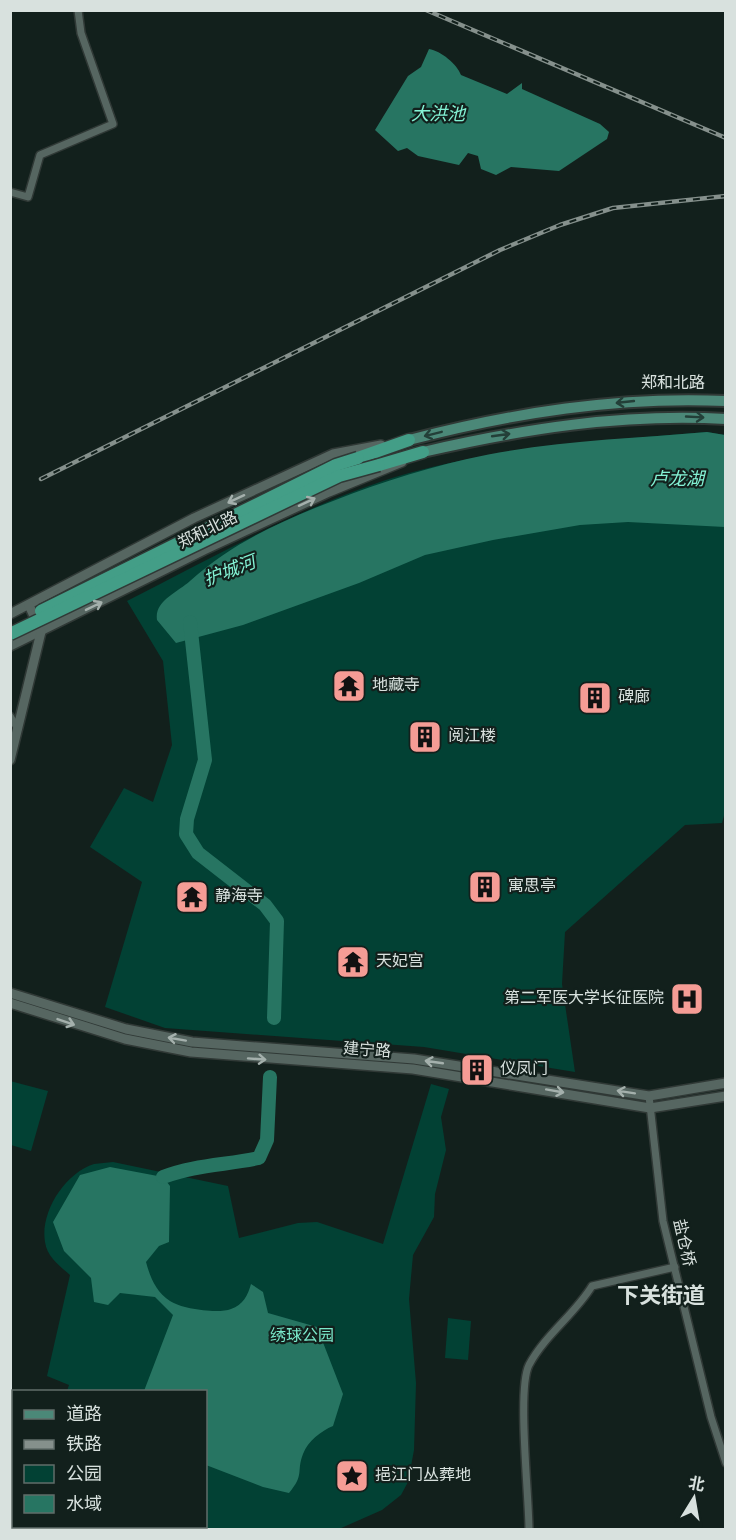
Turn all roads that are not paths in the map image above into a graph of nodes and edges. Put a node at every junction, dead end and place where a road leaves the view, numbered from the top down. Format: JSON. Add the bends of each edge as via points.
{"nodes":[{"id":1,"x":78,"y":10,"type":"edge"},
{"id":2,"x":10,"y":192,"type":"edge"},
{"id":3,"x":726,"y":401,"type":"edge"},
{"id":4,"x":726,"y":419,"type":"edge"},
{"id":5,"x":409,"y":440,"type":"junction"},
{"id":6,"x":423,"y":452,"type":"junction"},
{"id":7,"x":29,"y":605,"type":"junction"},
{"id":8,"x":10,"y":614,"type":"edge"},
{"id":9,"x":10,"y":626,"type":"edge"},
{"id":10,"x":41,"y":632,"type":"junction"},
{"id":11,"x":10,"y":634,"type":"edge"},
{"id":12,"x":10,"y":646,"type":"edge"},
{"id":13,"x":10,"y":716,"type":"edge"},
{"id":14,"x":18,"y":729,"type":"junction"},
{"id":15,"x":10,"y":760,"type":"edge"},
{"id":16,"x":10,"y":993,"type":"edge"},
{"id":17,"x":10,"y":1003,"type":"edge"},
{"id":18,"x":726,"y":1083,"type":"edge"},
{"id":19,"x":649,"y":1096,"type":"junction"},
{"id":20,"x":726,"y":1096,"type":"edge"},
{"id":21,"x":651,"y":1108,"type":"junction"},
{"id":22,"x":675,"y":1267,"type":"junction"},
{"id":23,"x":724,"y":1450,"type":"edge"},
{"id":24,"x":726,"y":1463,"type":"edge"},
{"id":25,"x":529,"y":1530,"type":"edge"}],
"edges":[{"from":1,"to":2,"type":"street","via":[[81,33],[113,124],[40,155],[28,197]]},
{"from":3,"to":5,"type":"main road","name":"郑和北路","one_way":true,"via":[[604,404],[487,420]]},
{"from":6,"to":4,"type":"main road","name":"郑和北路","one_way":true,"via":[[490,437],[604,420],[686,416]]},
{"from":5,"to":7,"type":"main road","name":"郑和北路","one_way":true,"via":[[333,454],[194,518]]},
{"from":5,"to":9,"type":"highway","name":"郑和北路","bridge":true,"via":[[336,465]]},
{"from":10,"to":6,"type":"main road","name":"郑和北路","one_way":true,"via":[[204,550]]},
{"from":6,"to":11,"type":"highway","name":"郑和北路","bridge":true,"via":[[339,476]]},
{"from":7,"to":8,"type":"main road","name":"郑和北路"},
{"from":7,"to":10,"type":"main road"},
{"from":10,"to":12,"type":"main road","name":"郑和北路"},
{"from":10,"to":14,"type":"main road"},
{"from":13,"to":14,"type":"street"},
{"from":14,"to":15,"type":"main road"},
{"from":19,"to":16,"type":"main road","name":"建宁路","one_way":true,"via":[[414,1059],[192,1042],[126,1029]]},
{"from":17,"to":21,"type":"main road","name":"建宁路","one_way":true,"via":[[157,1047],[243,1058],[413,1069]]},
{"from":18,"to":19,"type":"main road","name":"建宁路"},
{"from":19,"to":21,"type":"street","name":"盐仓桥"},
{"from":20,"to":21,"type":"main road","name":"建宁路"},
{"from":21,"to":22,"type":"street","name":"盐仓桥","via":[[663,1221]]},
{"from":22,"to":23,"type":"street","name":"盐仓桥","via":[[711,1417]]},
{"from":22,"to":25,"type":"street","via":[[592,1286],[529,1366],[525,1416]]},
{"from":23,"to":24,"type":"street","name":"盐仓桥"}]}
